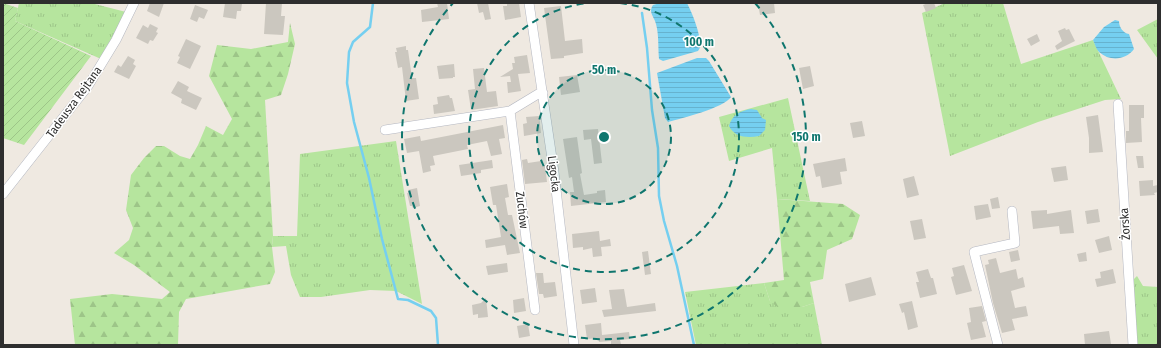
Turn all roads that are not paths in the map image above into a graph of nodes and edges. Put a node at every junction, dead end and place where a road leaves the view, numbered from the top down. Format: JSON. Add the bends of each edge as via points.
{"nodes":[{"id":1,"x":134,"y":3,"type":"edge"},
{"id":2,"x":529,"y":3,"type":"edge"},
{"id":3,"x":543,"y":93,"type":"junction"},
{"id":4,"x":1118,"y":104,"type":"dead end"},
{"id":5,"x":510,"y":110,"type":"junction"},
{"id":6,"x":385,"y":130,"type":"dead end"},
{"id":7,"x":3,"y":194,"type":"edge"},
{"id":8,"x":1012,"y":211,"type":"dead end"},
{"id":9,"x":535,"y":310,"type":"dead end"},
{"id":10,"x":574,"y":345,"type":"edge"},
{"id":11,"x":998,"y":345,"type":"edge"},
{"id":12,"x":1133,"y":345,"type":"edge"}],
"edges":[{"from":1,"to":7,"type":"street","name":"Tadeusza Rejtana","via":[[116,40],[88,86]]},
{"from":2,"to":3,"type":"street","name":"Ligocka"},
{"from":3,"to":5,"type":"street"},
{"from":3,"to":10,"type":"street","name":"Ligocka"},
{"from":4,"to":12,"type":"street","name":"Żorska"},
{"from":5,"to":6,"type":"street"},
{"from":5,"to":9,"type":"street","name":"Zuchów"},
{"from":8,"to":11,"type":"street","via":[[1015,242],[974,252]]}]}
